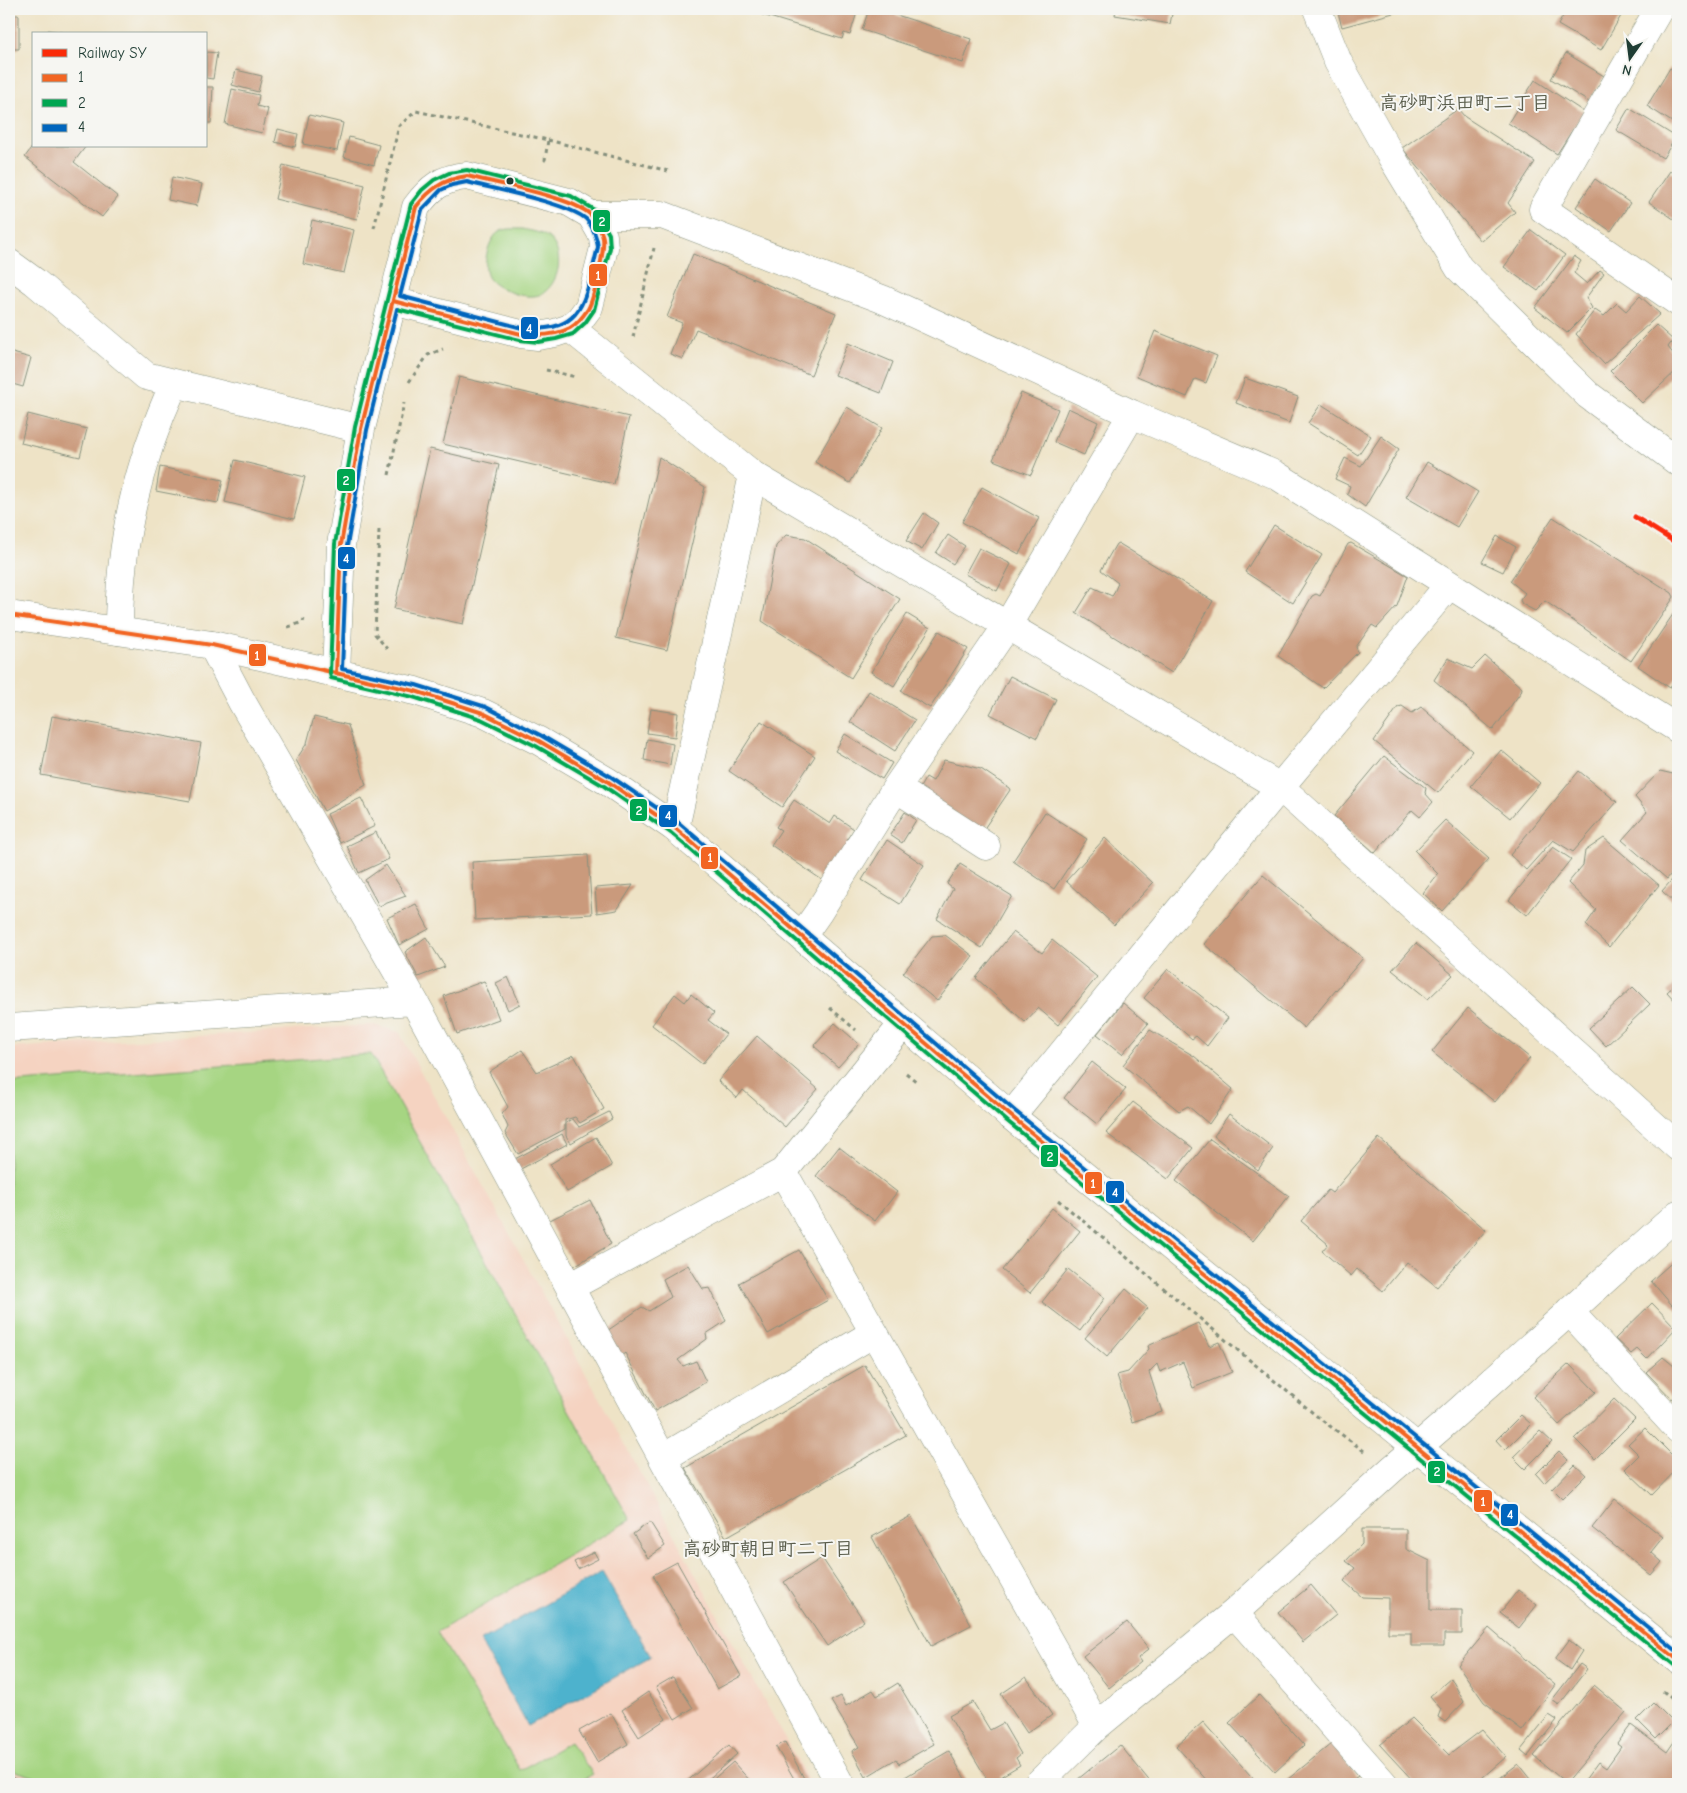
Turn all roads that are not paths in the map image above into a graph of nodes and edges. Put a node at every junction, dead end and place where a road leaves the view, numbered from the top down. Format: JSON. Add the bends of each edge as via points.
{"nodes":[{"id":1,"x":1317,"y":9,"type":"edge"},
{"id":2,"x":1659,"y":9,"type":"edge"},
{"id":3,"x":591,"y":216,"type":"junction"},
{"id":4,"x":9,"y":263,"type":"edge"},
{"id":5,"x":393,"y":301,"type":"junction"},
{"id":6,"x":1678,"y":302,"type":"edge"},
{"id":7,"x":570,"y":328,"type":"junction"},
{"id":8,"x":174,"y":384,"type":"junction"},
{"id":9,"x":1132,"y":414,"type":"junction"},
{"id":10,"x":360,"y":428,"type":"junction"},
{"id":11,"x":1678,"y":462,"type":"edge"},
{"id":12,"x":753,"y":475,"type":"junction"},
{"id":13,"x":1449,"y":586,"type":"junction"},
{"id":14,"x":9,"y":615,"type":"edge"},
{"id":15,"x":1007,"y":626,"type":"junction"},
{"id":16,"x":118,"y":631,"type":"junction"},
{"id":17,"x":212,"y":645,"type":"junction"},
{"id":18,"x":336,"y":674,"type":"junction"},
{"id":19,"x":1678,"y":729,"type":"edge"},
{"id":20,"x":1280,"y":787,"type":"junction"},
{"id":21,"x":896,"y":788,"type":"junction"},
{"id":22,"x":675,"y":828,"type":"junction"},
{"id":23,"x":986,"y":846,"type":"dead end"},
{"id":24,"x":802,"y":936,"type":"junction"},
{"id":25,"x":414,"y":1000,"type":"junction"},
{"id":26,"x":903,"y":1024,"type":"junction"},
{"id":27,"x":9,"y":1028,"type":"edge"},
{"id":28,"x":1012,"y":1116,"type":"junction"},
{"id":29,"x":1678,"y":1147,"type":"edge"},
{"id":30,"x":783,"y":1172,"type":"junction"},
{"id":31,"x":1678,"y":1214,"type":"edge"},
{"id":32,"x":570,"y":1287,"type":"junction"},
{"id":33,"x":1569,"y":1311,"type":"junction"},
{"id":34,"x":874,"y":1334,"type":"junction"},
{"id":35,"x":1678,"y":1428,"type":"edge"},
{"id":36,"x":1418,"y":1448,"type":"junction"},
{"id":37,"x":663,"y":1458,"type":"junction"},
{"id":38,"x":1234,"y":1613,"type":"junction"},
{"id":39,"x":1678,"y":1660,"type":"edge"},
{"id":40,"x":1096,"y":1726,"type":"junction"},
{"id":41,"x":840,"y":1784,"type":"edge"},
{"id":42,"x":1038,"y":1784,"type":"edge"},
{"id":43,"x":1384,"y":1784,"type":"edge"}],
"edges":[{"from":1,"to":11,"type":"street","via":[[1338,62],[1459,268],[1588,395]]},
{"from":2,"to":6,"type":"street","via":[[1543,209]]},
{"from":3,"to":5,"type":"street","via":[[569,202],[467,176],[453,177],[427,192],[416,207]]},
{"from":3,"to":7,"type":"street","via":[[603,236],[604,248],[588,307]]},
{"from":3,"to":9,"type":"street","via":[[662,215],[882,299]]},
{"from":4,"to":8,"type":"street","via":[[146,376]]},
{"from":5,"to":7,"type":"street","via":[[521,334],[538,336]]},
{"from":5,"to":10,"type":"street"},
{"from":7,"to":12,"type":"street"},
{"from":8,"to":10,"type":"street"},
{"from":8,"to":16,"type":"street","via":[[152,436],[135,490],[120,573]]},
{"from":9,"to":13,"type":"street","via":[[1276,475]]},
{"from":9,"to":15,"type":"street"},
{"from":10,"to":18,"type":"street","via":[[341,545]]},
{"from":12,"to":15,"type":"street"},
{"from":12,"to":22,"type":"street"},
{"from":13,"to":19,"type":"street"},
{"from":13,"to":20,"type":"street"},
{"from":14,"to":16,"type":"street"},
{"from":15,"to":20,"type":"street"},
{"from":15,"to":21,"type":"street"},
{"from":16,"to":17,"type":"street"},
{"from":17,"to":18,"type":"street"},
{"from":17,"to":25,"type":"street"},
{"from":18,"to":22,"type":"street","via":[[414,691],[483,713],[607,781]]},
{"from":20,"to":28,"type":"street"},
{"from":20,"to":29,"type":"street"},
{"from":21,"to":23,"type":"street"},
{"from":21,"to":24,"type":"street"},
{"from":22,"to":24,"type":"street"},
{"from":24,"to":26,"type":"street"},
{"from":25,"to":27,"type":"street"},
{"from":25,"to":32,"type":"street"},
{"from":26,"to":28,"type":"street"},
{"from":26,"to":30,"type":"street"},
{"from":28,"to":36,"type":"street"},
{"from":30,"to":32,"type":"street"},
{"from":30,"to":34,"type":"street"},
{"from":31,"to":33,"type":"street"},
{"from":32,"to":37,"type":"street"},
{"from":33,"to":35,"type":"street"},
{"from":33,"to":36,"type":"street"},
{"from":34,"to":37,"type":"street"},
{"from":34,"to":40,"type":"street"},
{"from":36,"to":38,"type":"street"},
{"from":36,"to":39,"type":"street"},
{"from":37,"to":41,"type":"street"},
{"from":38,"to":40,"type":"street"},
{"from":38,"to":43,"type":"street"},
{"from":40,"to":42,"type":"street"}]}
